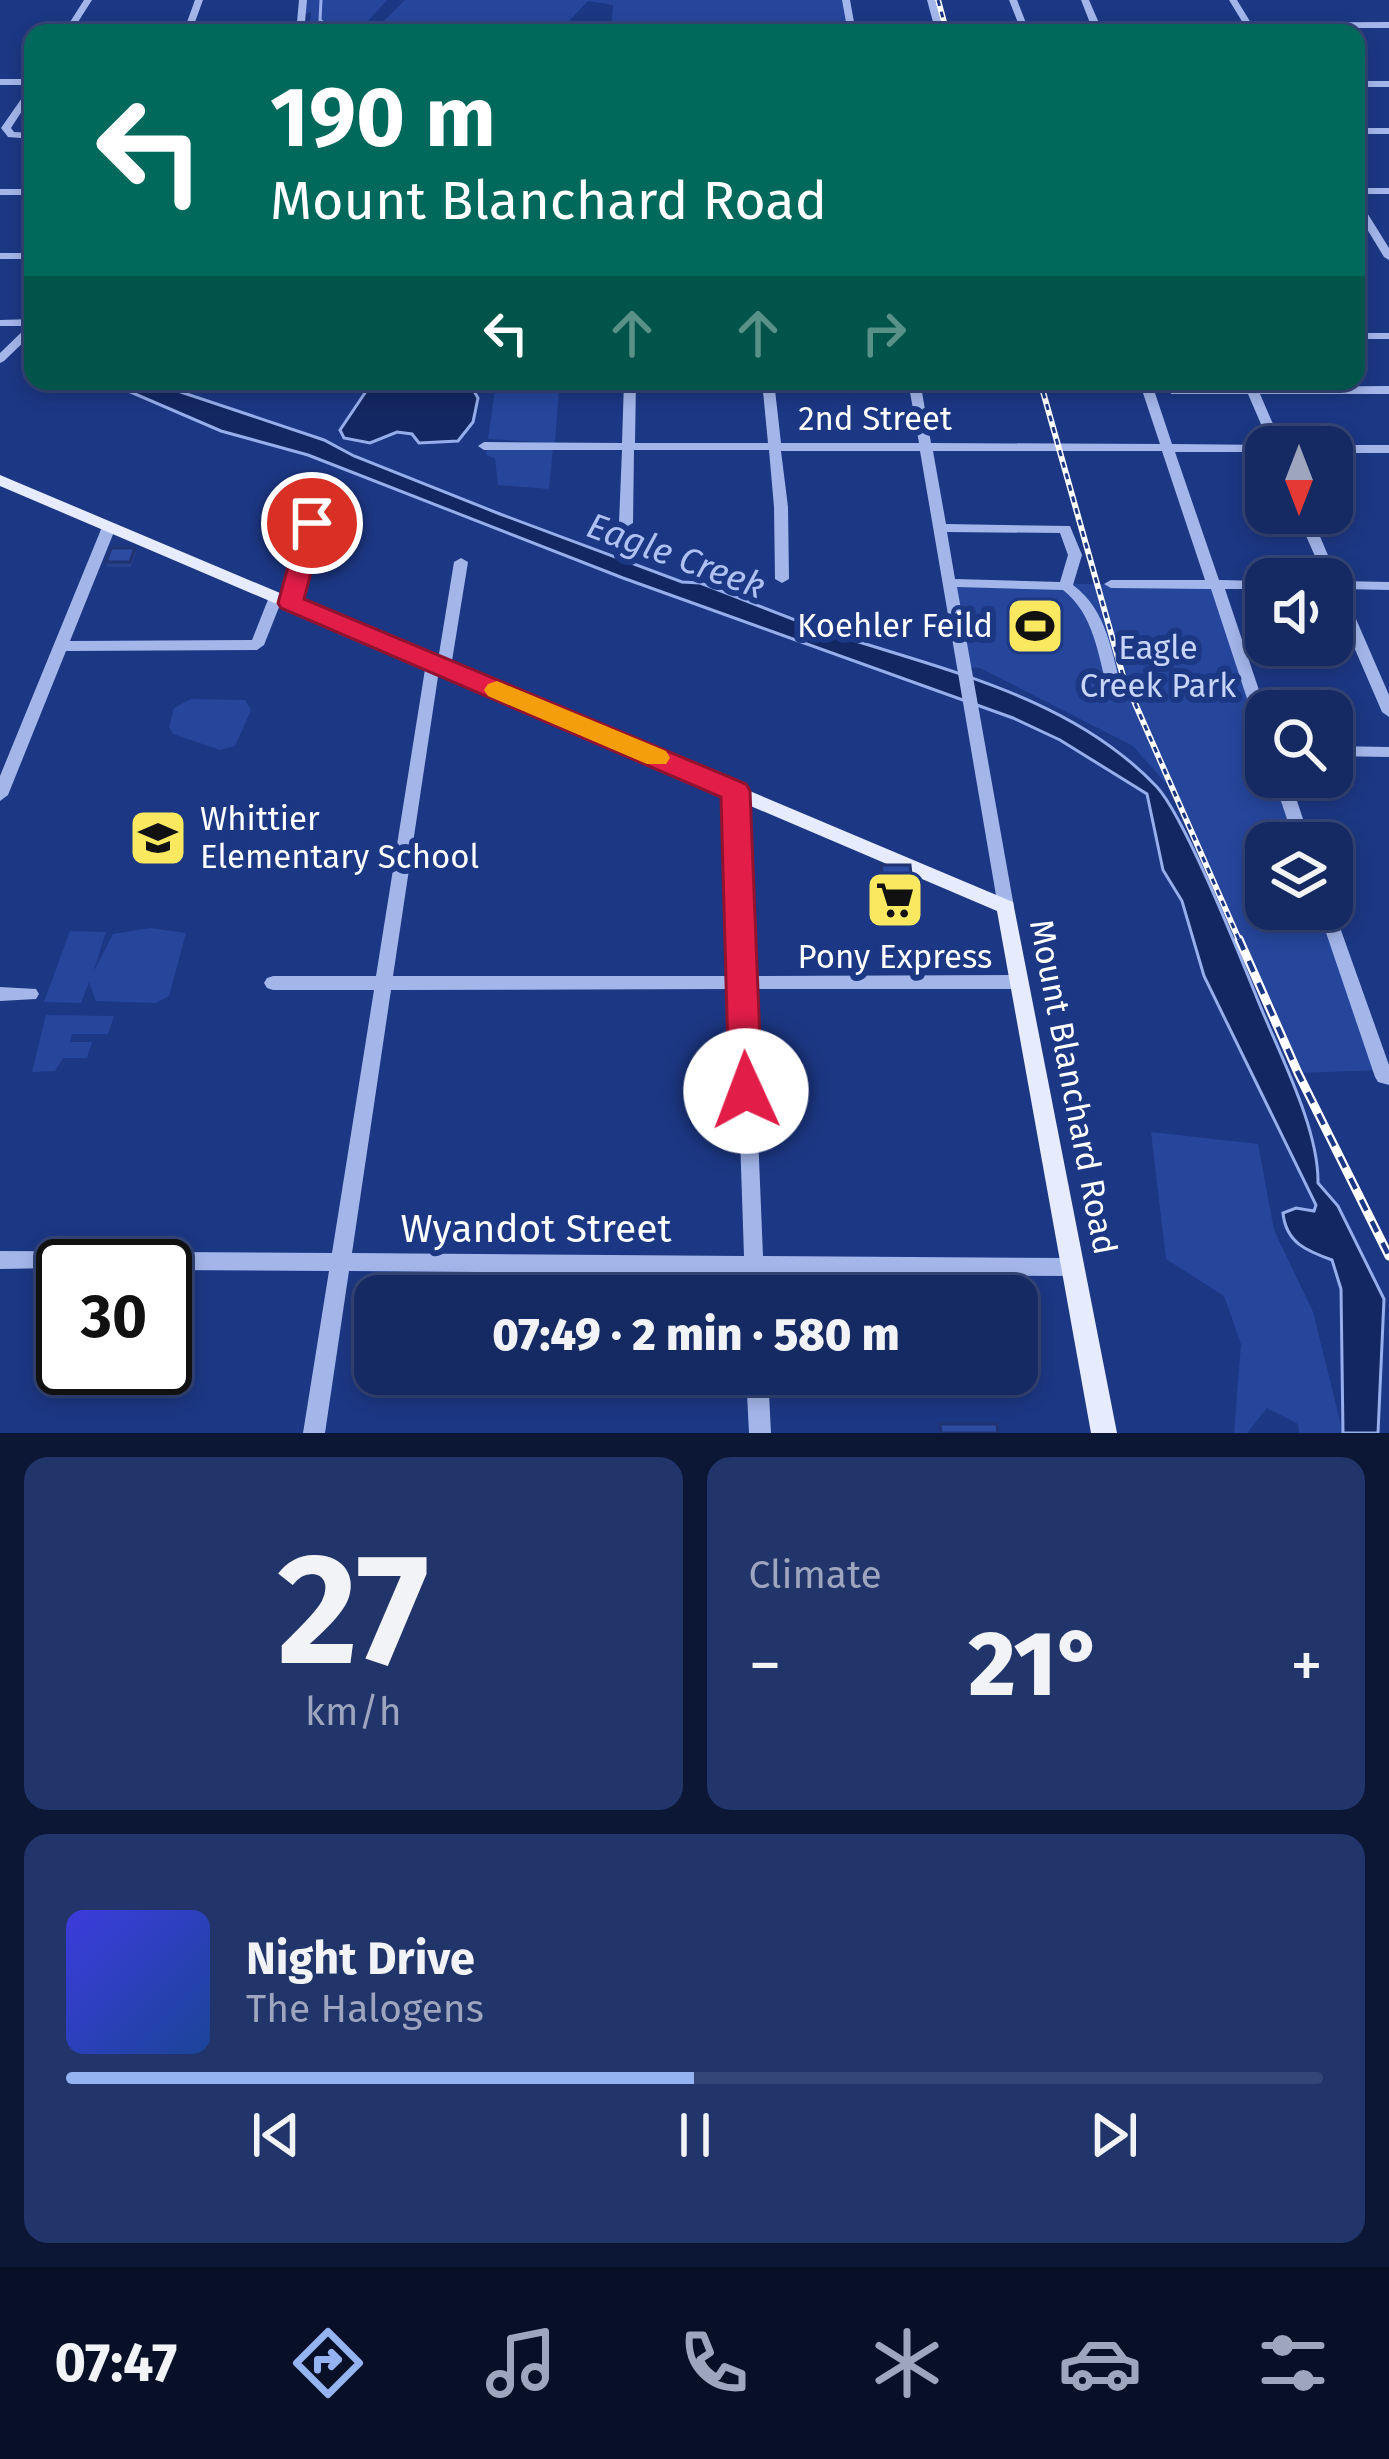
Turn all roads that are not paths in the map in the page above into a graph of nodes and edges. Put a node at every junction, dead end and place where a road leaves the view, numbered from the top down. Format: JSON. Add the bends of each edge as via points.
{"nodes":[{"id":1,"x":24,"y":99,"type":"edge"},
{"id":2,"x":24,"y":135,"type":"edge"},
{"id":3,"x":1365,"y":217,"type":"edge"},
{"id":4,"x":1389,"y":257,"type":"edge"},
{"id":5,"x":24,"y":334,"type":"edge"},
{"id":6,"x":0,"y":359,"type":"edge"},
{"id":7,"x":630,"y":390,"type":"edge"},
{"id":8,"x":769,"y":390,"type":"edge"},
{"id":9,"x":915,"y":390,"type":"edge"},
{"id":10,"x":1147,"y":390,"type":"edge"},
{"id":11,"x":1189,"y":390,"type":"edge"},
{"id":12,"x":1253,"y":390,"type":"edge"},
{"id":13,"x":1174,"y":391,"type":"dead end"},
{"id":14,"x":1268,"y":426,"type":"edge"},
{"id":15,"x":484,"y":446,"type":"dead end"},
{"id":16,"x":629,"y":446,"type":"junction"},
{"id":17,"x":774,"y":446,"type":"junction"},
{"id":18,"x":924,"y":446,"type":"junction"},
{"id":19,"x":1167,"y":448,"type":"junction"},
{"id":20,"x":1245,"y":448,"type":"edge"},
{"id":21,"x":1353,"y":449,"type":"edge"},
{"id":22,"x":1389,"y":449,"type":"edge"},
{"id":23,"x":0,"y":481,"type":"edge"},
{"id":24,"x":315,"y":509,"type":"dead end"},
{"id":25,"x":626,"y":523,"type":"dead end"},
{"id":26,"x":109,"y":526,"type":"junction"},
{"id":27,"x":939,"y":528,"type":"junction"},
{"id":28,"x":461,"y":562,"type":"dead end"},
{"id":29,"x":782,"y":579,"type":"dead end"},
{"id":30,"x":949,"y":583,"type":"junction"},
{"id":31,"x":1111,"y":584,"type":"dead end"},
{"id":32,"x":1215,"y":584,"type":"junction"},
{"id":33,"x":1245,"y":585,"type":"edge"},
{"id":34,"x":1353,"y":585,"type":"edge"},
{"id":35,"x":1066,"y":586,"type":"junction"},
{"id":36,"x":1389,"y":586,"type":"edge"},
{"id":37,"x":283,"y":600,"type":"junction"},
{"id":38,"x":1353,"y":630,"type":"edge"},
{"id":39,"x":61,"y":646,"type":"junction"},
{"id":40,"x":438,"y":665,"type":"junction"},
{"id":41,"x":1252,"y":690,"type":"edge"},
{"id":42,"x":1115,"y":692,"type":"dead end"},
{"id":43,"x":1389,"y":712,"type":"edge"},
{"id":44,"x":1353,"y":751,"type":"edge"},
{"id":45,"x":1389,"y":752,"type":"edge"},
{"id":46,"x":736,"y":791,"type":"junction"},
{"id":47,"x":0,"y":795,"type":"edge"},
{"id":48,"x":1006,"y":907,"type":"junction"},
{"id":49,"x":1333,"y":930,"type":"edge"},
{"id":50,"x":1019,"y":982,"type":"junction"},
{"id":51,"x":273,"y":983,"type":"dead end"},
{"id":52,"x":380,"y":985,"type":"junction"},
{"id":53,"x":743,"y":985,"type":"junction"},
{"id":54,"x":0,"y":994,"type":"edge"},
{"id":55,"x":30,"y":994,"type":"dead end"},
{"id":56,"x":1389,"y":1078,"type":"edge"},
{"id":57,"x":0,"y":1260,"type":"edge"},
{"id":58,"x":340,"y":1265,"type":"junction"},
{"id":59,"x":753,"y":1265,"type":"junction"},
{"id":60,"x":1073,"y":1267,"type":"junction"},
{"id":61,"x":753,"y":1275,"type":"edge"},
{"id":62,"x":759,"y":1395,"type":"edge"},
{"id":63,"x":314,"y":1433,"type":"edge"},
{"id":64,"x":760,"y":1433,"type":"edge"},
{"id":65,"x":1104,"y":1433,"type":"edge"}],
"edges":[{"from":1,"to":2,"type":"street","via":[[8,133]]},
{"from":3,"to":4,"type":"street"},
{"from":5,"to":6,"type":"street"},
{"from":7,"to":16,"type":"street"},
{"from":8,"to":17,"type":"street"},
{"from":9,"to":18,"type":"street"},
{"from":10,"to":19,"type":"street"},
{"from":11,"to":13,"type":"street"},
{"from":12,"to":14,"type":"street"},
{"from":15,"to":16,"type":"street","name":"2nd Street"},
{"from":16,"to":17,"type":"street","name":"2nd Street"},
{"from":16,"to":25,"type":"street"},
{"from":17,"to":18,"type":"street","name":"2nd Street"},
{"from":17,"to":29,"type":"street"},
{"from":18,"to":19,"type":"street","name":"2nd Street"},
{"from":18,"to":27,"type":"street"},
{"from":19,"to":20,"type":"street","name":"2nd Street"},
{"from":19,"to":32,"type":"street"},
{"from":21,"to":22,"type":"street"},
{"from":23,"to":26,"type":"main road","name":"Mount Blanchard Road"},
{"from":24,"to":37,"type":"street"},
{"from":26,"to":37,"type":"main road","name":"Mount Blanchard Road"},
{"from":26,"to":39,"type":"street"},
{"from":27,"to":30,"type":"street"},
{"from":27,"to":35,"type":"street","via":[[1065,529],[1075,555]]},
{"from":28,"to":40,"type":"street"},
{"from":30,"to":35,"type":"street"},
{"from":30,"to":48,"type":"street"},
{"from":31,"to":32,"type":"street"},
{"from":32,"to":33,"type":"street"},
{"from":32,"to":41,"type":"street"},
{"from":34,"to":36,"type":"street"},
{"from":35,"to":42,"type":"street","via":[[1090,608]]},
{"from":37,"to":39,"type":"street","via":[[256,645]]},
{"from":37,"to":40,"type":"main road","name":"Mount Blanchard Road"},
{"from":38,"to":43,"type":"street"},
{"from":39,"to":47,"type":"street"},
{"from":40,"to":46,"type":"main road","name":"Mount Blanchard Road"},
{"from":40,"to":52,"type":"street"},
{"from":44,"to":45,"type":"street"},
{"from":46,"to":48,"type":"main road","name":"Mount Blanchard Road"},
{"from":46,"to":53,"type":"street"},
{"from":48,"to":50,"type":"main road","name":"Mount Blanchard Road"},
{"from":49,"to":56,"type":"street"},
{"from":50,"to":53,"type":"street"},
{"from":50,"to":60,"type":"main road","name":"Mount Blanchard Road"},
{"from":51,"to":52,"type":"street"},
{"from":52,"to":53,"type":"street"},
{"from":52,"to":58,"type":"street"},
{"from":53,"to":59,"type":"street"},
{"from":54,"to":55,"type":"street"},
{"from":57,"to":58,"type":"street","name":"Wyandot Street"},
{"from":58,"to":59,"type":"street","name":"Wyandot Street"},
{"from":58,"to":63,"type":"street"},
{"from":59,"to":60,"type":"street","name":"Wyandot Street"},
{"from":59,"to":61,"type":"street"},
{"from":60,"to":65,"type":"main road","name":"Mount Blanchard Road"},
{"from":62,"to":64,"type":"street"}]}
